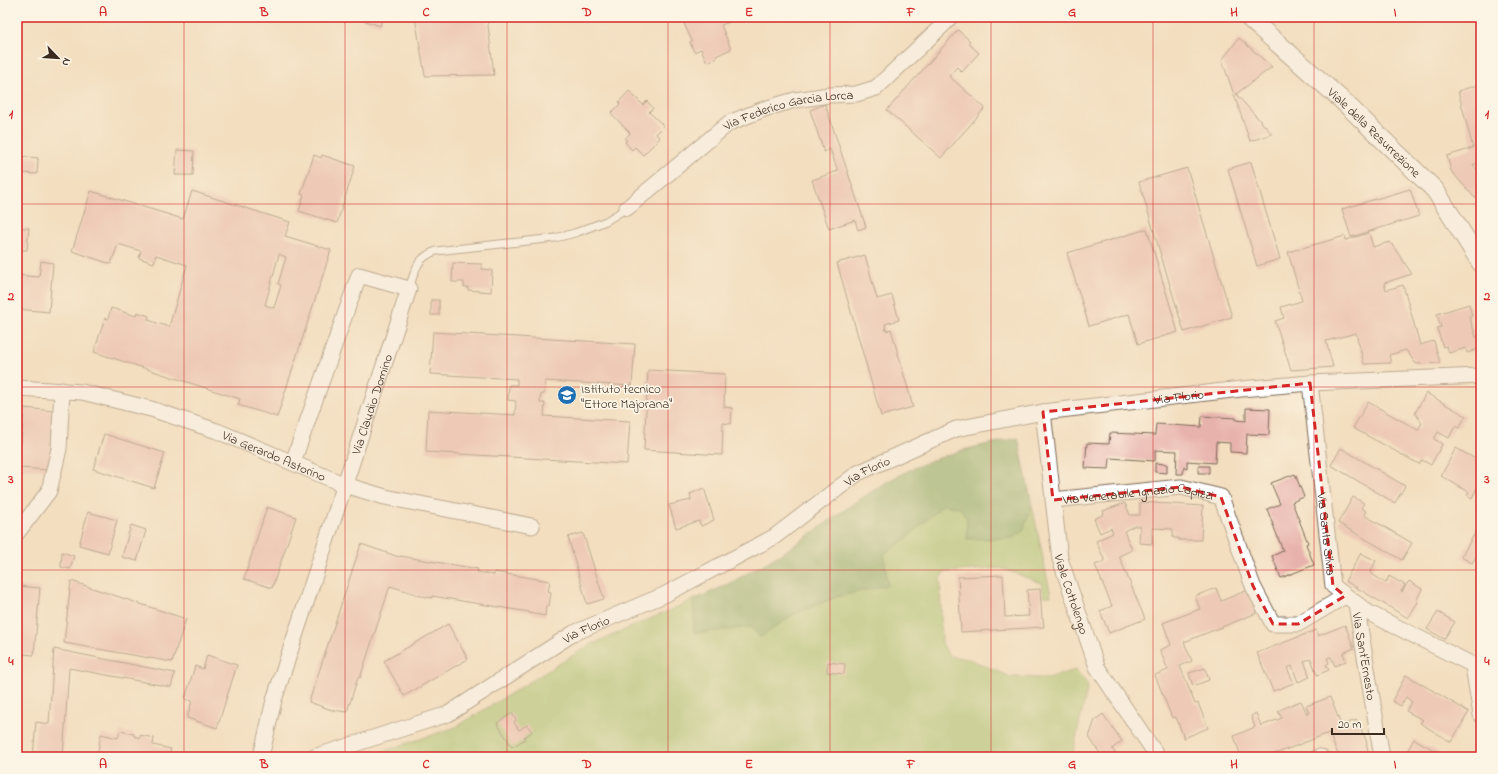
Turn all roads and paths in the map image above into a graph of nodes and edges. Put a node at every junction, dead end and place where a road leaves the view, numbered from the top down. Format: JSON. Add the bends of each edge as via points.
{"nodes":[{"id":1,"x":950,"y":17,"type":"edge"},
{"id":2,"x":1248,"y":17,"type":"edge"},
{"id":3,"x":627,"y":208,"type":"joint"},
{"id":4,"x":1481,"y":263,"type":"edge"},
{"id":5,"x":409,"y":289,"type":"junction"},
{"id":6,"x":1481,"y":376,"type":"edge"},
{"id":7,"x":1310,"y":383,"type":"junction"},
{"id":8,"x":17,"y":388,"type":"edge"},
{"id":9,"x":62,"y":390,"type":"junction"},
{"id":10,"x":1039,"y":412,"type":"junction"},
{"id":11,"x":293,"y":462,"type":"junction"},
{"id":12,"x":345,"y":484,"type":"junction"},
{"id":13,"x":1053,"y":500,"type":"junction"},
{"id":14,"x":532,"y":526,"type":"dead end"},
{"id":15,"x":17,"y":533,"type":"edge"},
{"id":16,"x":1350,"y":600,"type":"junction"},
{"id":17,"x":1477,"y":668,"type":"edge"},
{"id":18,"x":1481,"y":715,"type":"edge"},
{"id":19,"x":261,"y":757,"type":"edge"},
{"id":20,"x":314,"y":757,"type":"edge"},
{"id":21,"x":1158,"y":757,"type":"edge"},
{"id":22,"x":1382,"y":757,"type":"edge"}],
"edges":[{"from":1,"to":3,"type":"street","name":"Via Federico Garcia Lorca","via":[[876,88],[856,94],[796,100],[764,108],[729,123]]},
{"from":2,"to":4,"type":"street","name":"Viale della Resurrezione","via":[[1344,102],[1435,190]]},
{"from":3,"to":5,"type":"lane","via":[[606,221],[556,238],[436,251],[426,255],[416,267]]},
{"from":5,"to":11,"type":"street","via":[[359,275]]},
{"from":5,"to":12,"type":"street","name":"Via Claudio Domino"},
{"from":6,"to":7,"type":"street","name":"Via Florio"},
{"from":7,"to":10,"type":"street","name":"Via Florio"},
{"from":7,"to":16,"type":"street","name":"Via Santa Silvia","via":[[1333,586]]},
{"from":8,"to":9,"type":"street","name":"Via Gerardo Astorino"},
{"from":9,"to":11,"type":"street","name":"Via Gerardo Astorino","via":[[82,392],[151,409],[217,431]]},
{"from":9,"to":15,"type":"street","via":[[59,449],[49,491]]},
{"from":10,"to":13,"type":"street","name":"Viale Cottolengo"},
{"from":10,"to":20,"type":"street","name":"Via Florio","via":[[956,429],[858,473],[774,537],[664,595],[574,633],[448,714]]},
{"from":11,"to":12,"type":"street","name":"Via Gerardo Astorino"},
{"from":12,"to":14,"type":"street","name":"Via Gerardo Astorino","via":[[385,497]]},
{"from":12,"to":19,"type":"street","name":"Via Claudio Domino","via":[[274,700]]},
{"from":13,"to":16,"type":"street","name":"Via Venerabile Ignazio Capizzi","via":[[1181,487],[1221,496],[1253,586],[1273,624],[1298,624]]},
{"from":13,"to":21,"type":"street","name":"Viale Cottolengo","via":[[1060,559],[1097,667]]},
{"from":16,"to":17,"type":"street","name":"Via Santa Silvia","via":[[1368,613]]},
{"from":16,"to":22,"type":"street","name":"Via Sant'Ernesto"},
{"from":17,"to":18,"type":"street"}]}
